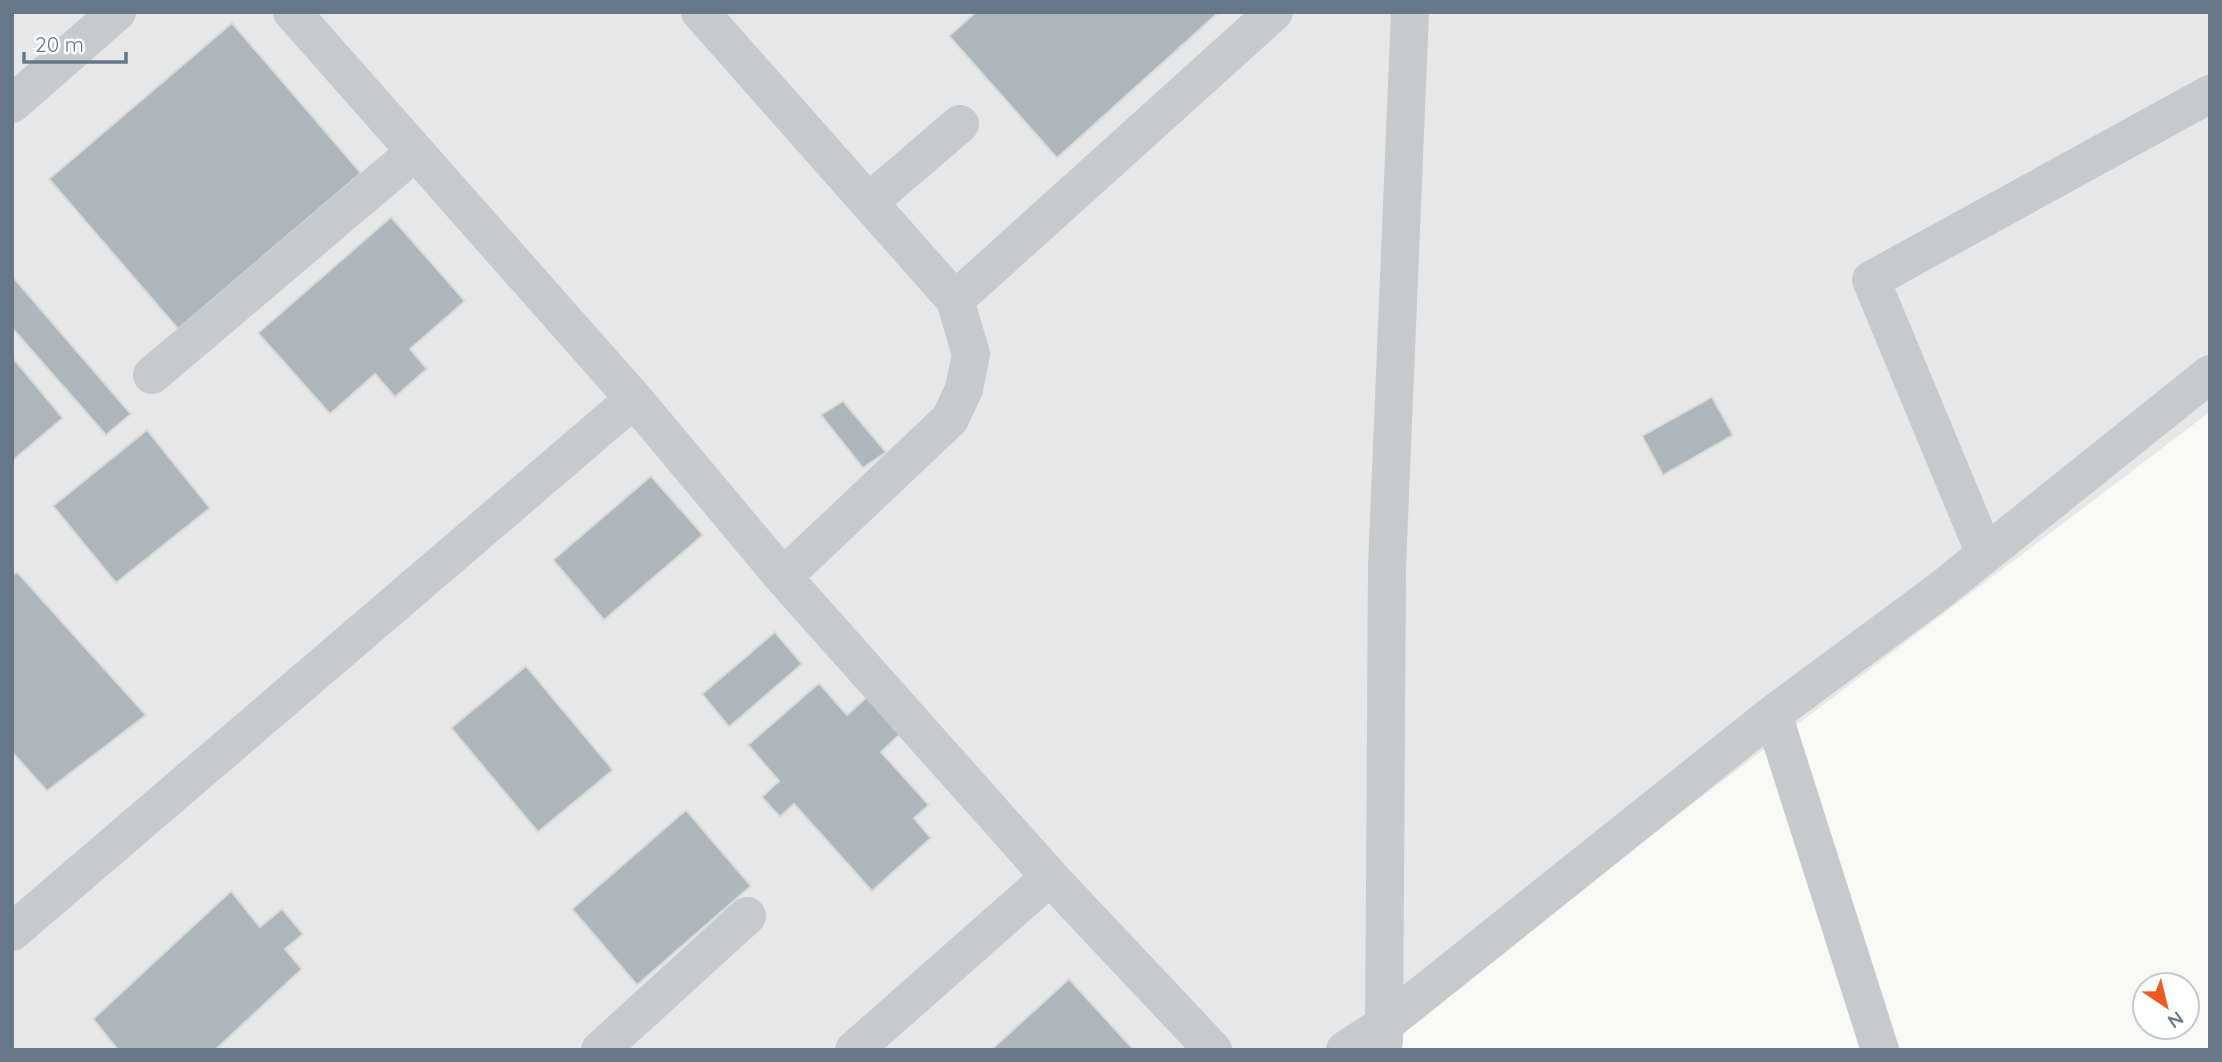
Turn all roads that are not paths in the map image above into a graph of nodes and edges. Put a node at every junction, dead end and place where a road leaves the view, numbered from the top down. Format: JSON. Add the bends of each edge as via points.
{"nodes":[{"id":1,"x":117,"y":12,"type":"edge"},
{"id":2,"x":292,"y":12,"type":"edge"},
{"id":3,"x":700,"y":12,"type":"edge"},
{"id":4,"x":1274,"y":12,"type":"edge"},
{"id":5,"x":1410,"y":12,"type":"edge"},
{"id":6,"x":2210,"y":94,"type":"edge"},
{"id":7,"x":12,"y":104,"type":"edge"},
{"id":8,"x":960,"y":124,"type":"dead end"},
{"id":9,"x":415,"y":152,"type":"junction"},
{"id":10,"x":869,"y":202,"type":"junction"},
{"id":11,"x":955,"y":300,"type":"junction"},
{"id":12,"x":2210,"y":374,"type":"edge"},
{"id":13,"x":152,"y":375,"type":"dead end"},
{"id":14,"x":634,"y":399,"type":"junction"},
{"id":15,"x":1985,"y":554,"type":"junction"},
{"id":16,"x":783,"y":576,"type":"junction"},
{"id":17,"x":1773,"y":714,"type":"junction"},
{"id":18,"x":1051,"y":877,"type":"junction"},
{"id":19,"x":747,"y":916,"type":"dead end"},
{"id":20,"x":12,"y":932,"type":"edge"},
{"id":21,"x":1384,"y":1037,"type":"edge"},
{"id":22,"x":600,"y":1050,"type":"edge"},
{"id":23,"x":854,"y":1050,"type":"edge"},
{"id":24,"x":1213,"y":1050,"type":"edge"},
{"id":25,"x":1345,"y":1050,"type":"edge"},
{"id":26,"x":1880,"y":1050,"type":"edge"}],
"edges":[{"from":1,"to":7,"type":"lane"},
{"from":2,"to":9,"type":"lane"},
{"from":3,"to":10,"type":"lane"},
{"from":4,"to":11,"type":"lane"},
{"from":5,"to":21,"type":"lane","via":[[1387,567]]},
{"from":6,"to":15,"type":"lane","via":[[1871,280]]},
{"from":8,"to":10,"type":"lane"},
{"from":9,"to":13,"type":"lane"},
{"from":9,"to":14,"type":"lane"},
{"from":10,"to":11,"type":"lane"},
{"from":11,"to":16,"type":"lane","via":[[971,354],[964,389],[950,419]]},
{"from":12,"to":15,"type":"lane"},
{"from":14,"to":16,"type":"lane"},
{"from":14,"to":20,"type":"lane"},
{"from":15,"to":17,"type":"lane"},
{"from":16,"to":18,"type":"lane"},
{"from":17,"to":21,"type":"lane"},
{"from":17,"to":26,"type":"lane"},
{"from":18,"to":23,"type":"lane"},
{"from":18,"to":24,"type":"lane"},
{"from":19,"to":22,"type":"lane"},
{"from":21,"to":25,"type":"lane"}]}
